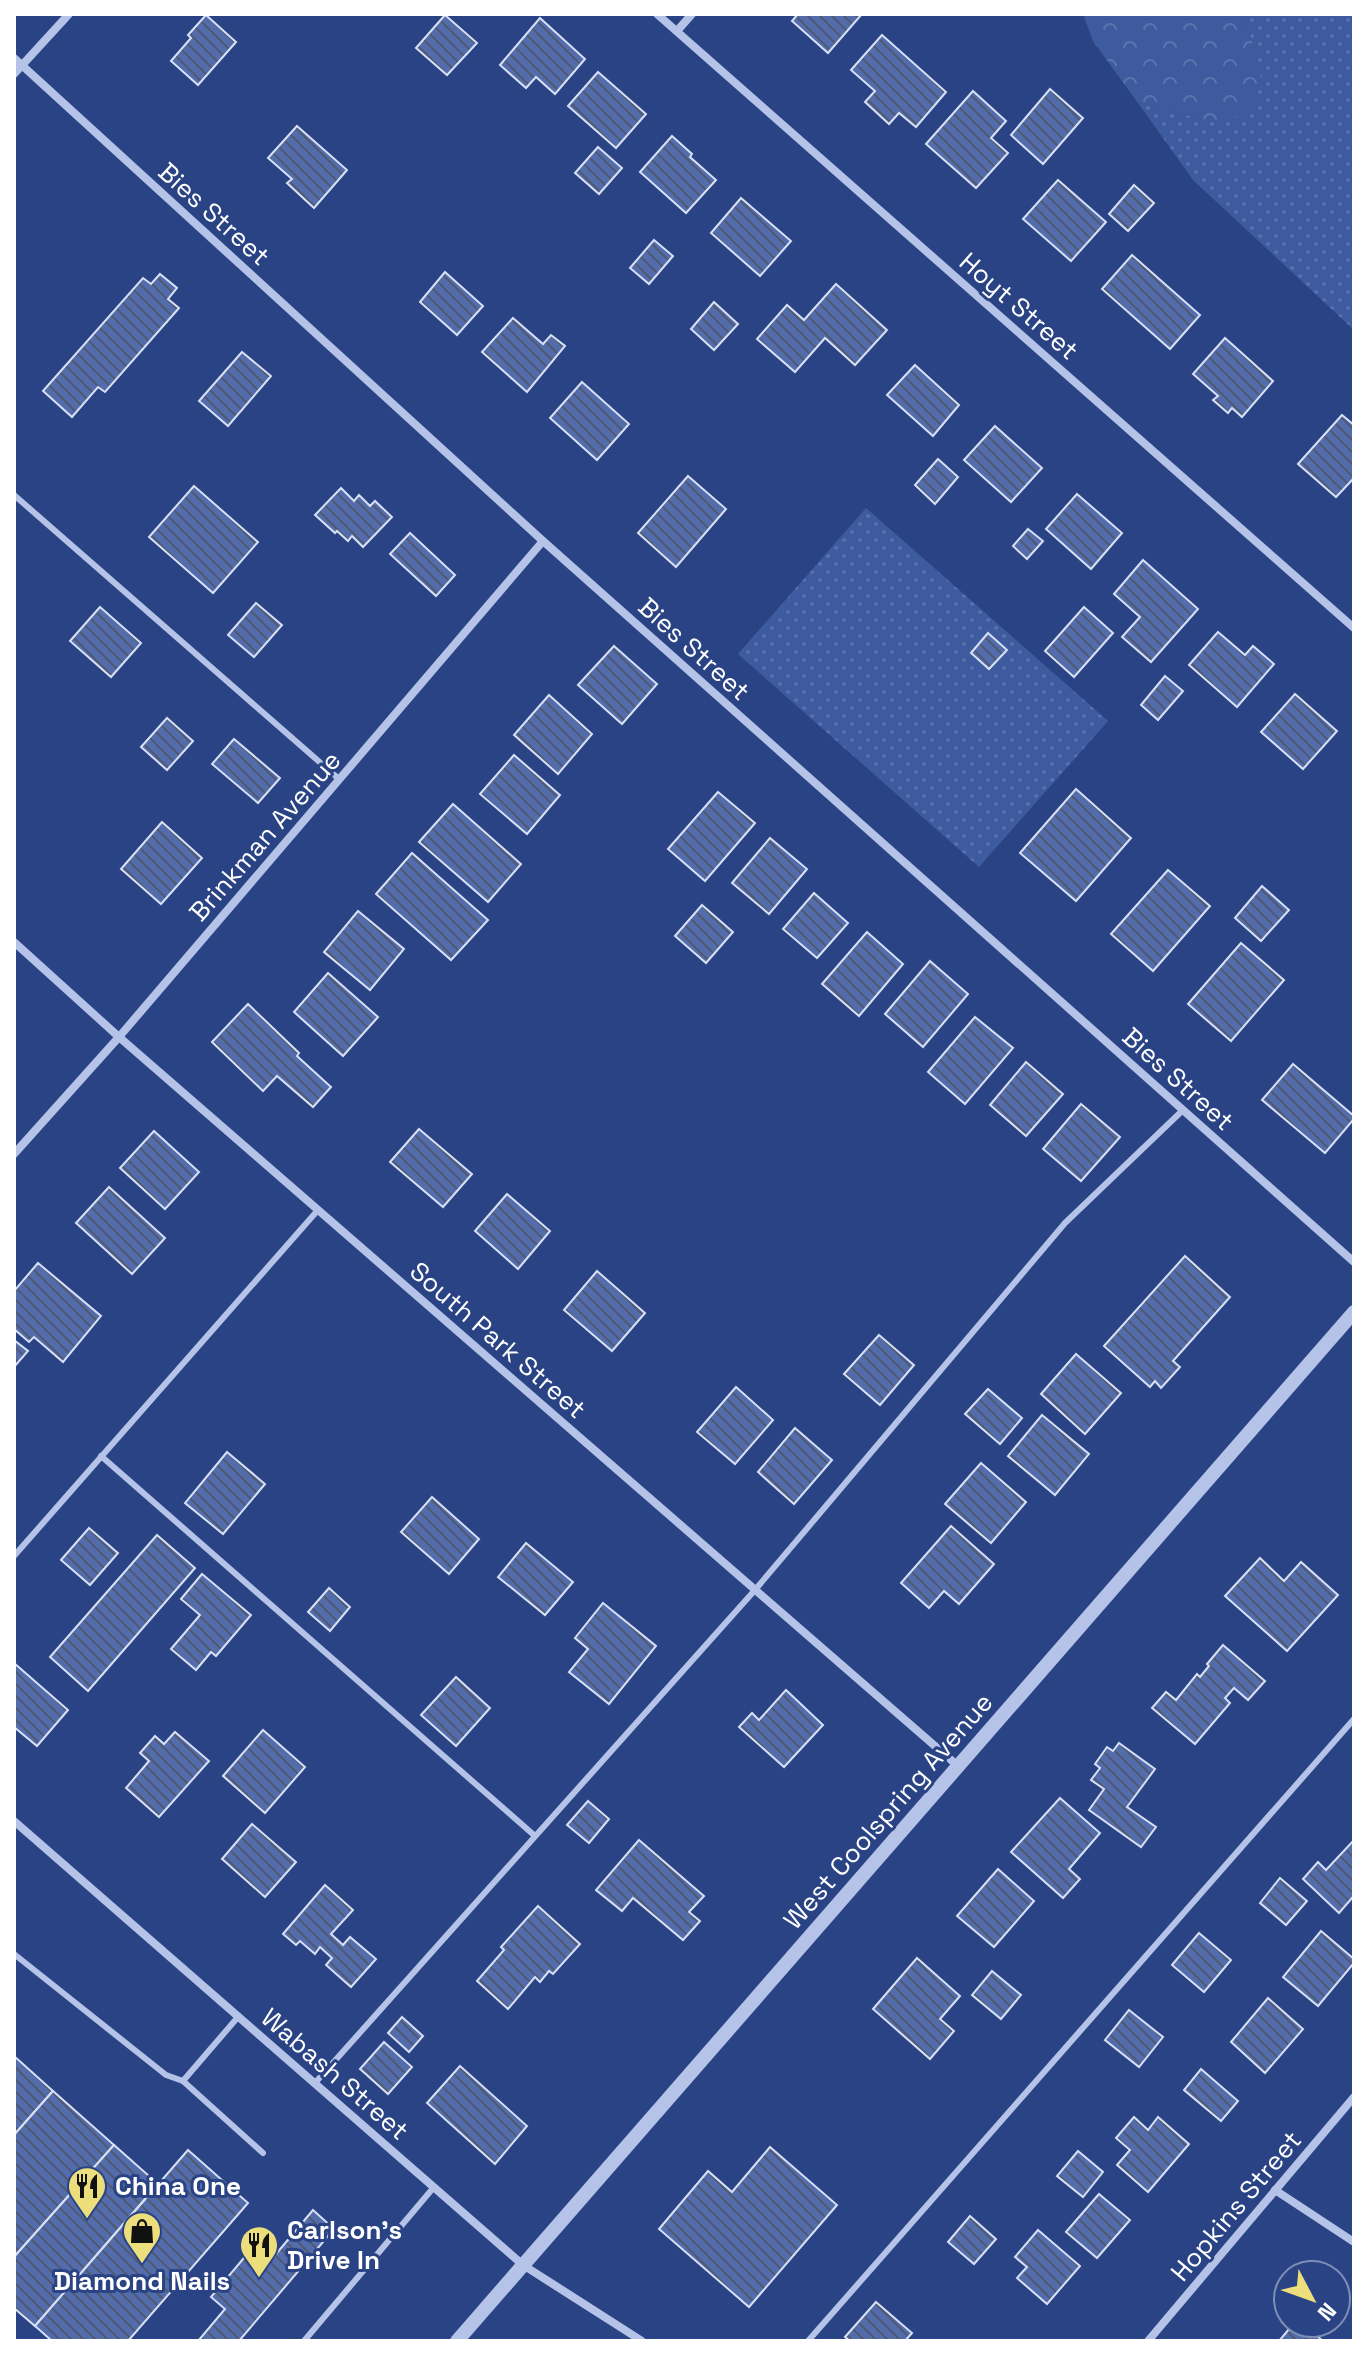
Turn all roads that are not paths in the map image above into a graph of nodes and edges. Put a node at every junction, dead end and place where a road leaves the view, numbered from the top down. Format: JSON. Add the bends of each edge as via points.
{"nodes":[{"id":1,"x":69,"y":14,"type":"edge"},
{"id":2,"x":657,"y":14,"type":"edge"},
{"id":3,"x":692,"y":14,"type":"edge"},
{"id":4,"x":677,"y":31,"type":"junction"},
{"id":5,"x":14,"y":58,"type":"edge"},
{"id":6,"x":22,"y":65,"type":"junction"},
{"id":7,"x":14,"y":74,"type":"edge"},
{"id":8,"x":14,"y":495,"type":"edge"},
{"id":9,"x":543,"y":541,"type":"junction"},
{"id":10,"x":1354,"y":628,"type":"edge"},
{"id":11,"x":339,"y":779,"type":"junction"},
{"id":12,"x":14,"y":942,"type":"edge"},
{"id":13,"x":119,"y":1037,"type":"junction"},
{"id":14,"x":1183,"y":1110,"type":"junction"},
{"id":15,"x":14,"y":1154,"type":"edge"},
{"id":16,"x":318,"y":1210,"type":"junction"},
{"id":17,"x":1354,"y":1262,"type":"edge"},
{"id":18,"x":1354,"y":1312,"type":"edge"},
{"id":19,"x":101,"y":1456,"type":"junction"},
{"id":20,"x":14,"y":1556,"type":"edge"},
{"id":21,"x":755,"y":1590,"type":"junction"},
{"id":22,"x":1354,"y":1719,"type":"edge"},
{"id":23,"x":958,"y":1766,"type":"junction"},
{"id":24,"x":14,"y":1821,"type":"edge"},
{"id":25,"x":535,"y":1836,"type":"junction"},
{"id":26,"x":14,"y":1954,"type":"edge"},
{"id":27,"x":238,"y":2017,"type":"junction"},
{"id":28,"x":183,"y":2081,"type":"junction"},
{"id":29,"x":315,"y":2083,"type":"junction"},
{"id":30,"x":1354,"y":2097,"type":"edge"},
{"id":31,"x":263,"y":2153,"type":"dead end"},
{"id":32,"x":434,"y":2187,"type":"junction"},
{"id":33,"x":1275,"y":2190,"type":"junction"},
{"id":34,"x":1354,"y":2242,"type":"edge"},
{"id":35,"x":523,"y":2265,"type":"junction"},
{"id":36,"x":304,"y":2341,"type":"edge"},
{"id":37,"x":457,"y":2341,"type":"edge"},
{"id":38,"x":642,"y":2341,"type":"edge"},
{"id":39,"x":808,"y":2341,"type":"edge"},
{"id":40,"x":1148,"y":2341,"type":"edge"}],
"edges":[{"from":1,"to":6,"type":"street"},
{"from":2,"to":4,"type":"street","name":"Hoyt Street"},
{"from":3,"to":4,"type":"street"},
{"from":4,"to":10,"type":"street","name":"Hoyt Street"},
{"from":5,"to":6,"type":"street","name":"Bies Street"},
{"from":6,"to":7,"type":"street"},
{"from":6,"to":9,"type":"street","name":"Bies Street"},
{"from":8,"to":11,"type":"lane"},
{"from":9,"to":11,"type":"street","name":"Brinkman Avenue"},
{"from":9,"to":14,"type":"street","name":"Bies Street"},
{"from":11,"to":13,"type":"street","name":"Brinkman Avenue"},
{"from":12,"to":13,"type":"street","name":"South Park Street"},
{"from":13,"to":15,"type":"street","name":"Brinkman Avenue"},
{"from":13,"to":16,"type":"street","name":"South Park Street"},
{"from":14,"to":17,"type":"street","name":"Bies Street"},
{"from":14,"to":21,"type":"lane","via":[[1065,1223]]},
{"from":16,"to":19,"type":"lane"},
{"from":16,"to":21,"type":"street","name":"South Park Street"},
{"from":18,"to":23,"type":"street","name":"West Coolspring Avenue"},
{"from":19,"to":20,"type":"lane"},
{"from":19,"to":25,"type":"lane"},
{"from":21,"to":23,"type":"street","name":"South Park Street"},
{"from":21,"to":25,"type":"lane"},
{"from":22,"to":39,"type":"lane"},
{"from":23,"to":35,"type":"street","name":"West Coolspring Avenue"},
{"from":24,"to":27,"type":"street","name":"Wabash Street"},
{"from":25,"to":29,"type":"lane"},
{"from":26,"to":28,"type":"lane","via":[[166,2075]]},
{"from":27,"to":28,"type":"lane"},
{"from":27,"to":29,"type":"street","name":"Wabash Street"},
{"from":28,"to":31,"type":"lane"},
{"from":29,"to":32,"type":"street","name":"Wabash Street"},
{"from":30,"to":33,"type":"street","name":"Hopkins Street"},
{"from":32,"to":35,"type":"street","name":"Wabash Street"},
{"from":32,"to":36,"type":"lane"},
{"from":33,"to":34,"type":"street"},
{"from":33,"to":40,"type":"street","name":"Hopkins Street"},
{"from":35,"to":37,"type":"street","name":"West Coolspring Avenue"},
{"from":35,"to":38,"type":"street","name":"Wabash Street"}]}
